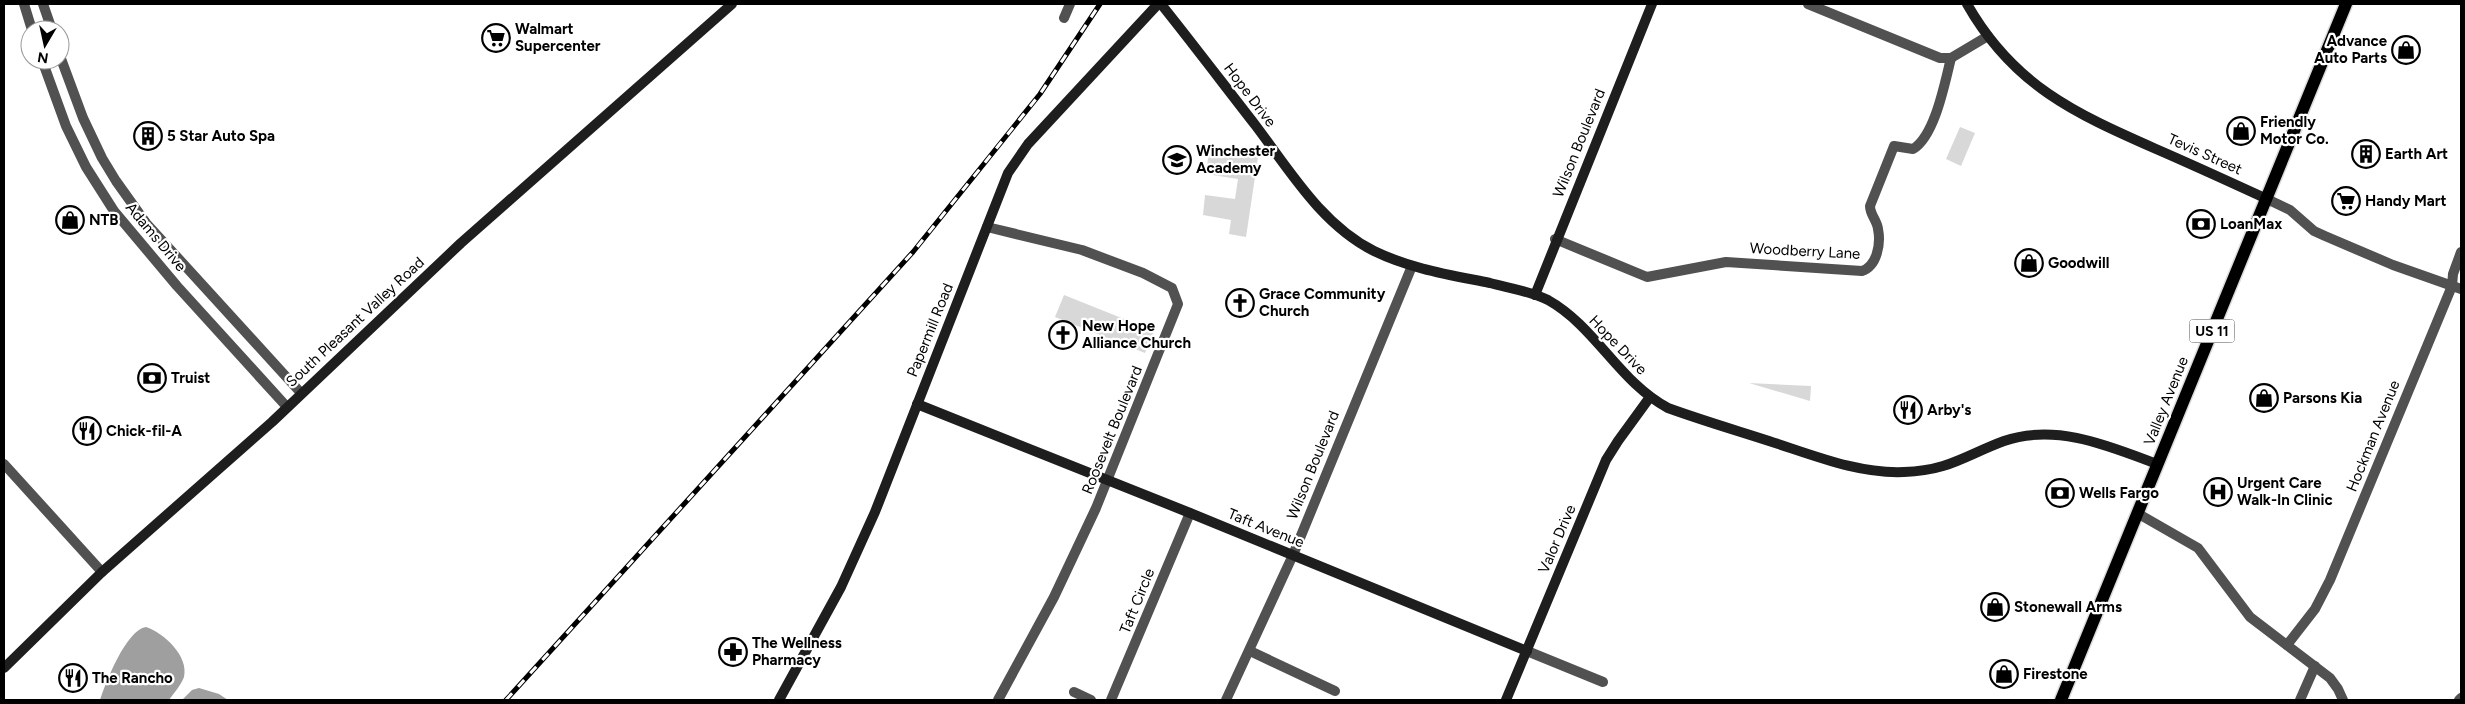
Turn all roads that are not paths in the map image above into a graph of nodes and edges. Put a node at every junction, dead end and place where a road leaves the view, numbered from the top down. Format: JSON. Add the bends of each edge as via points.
{"nodes":[{"id":1,"x":24,"y":4,"type":"edge"},
{"id":2,"x":43,"y":4,"type":"edge"},
{"id":3,"x":732,"y":4,"type":"edge"},
{"id":4,"x":1070,"y":4,"type":"edge"},
{"id":5,"x":1160,"y":4,"type":"edge"},
{"id":6,"x":1652,"y":4,"type":"edge"},
{"id":7,"x":1808,"y":4,"type":"edge"},
{"id":8,"x":1967,"y":4,"type":"edge"},
{"id":9,"x":2346,"y":4,"type":"edge"},
{"id":10,"x":1064,"y":18,"type":"dead end"},
{"id":11,"x":29,"y":20,"type":"edge"},
{"id":12,"x":49,"y":20,"type":"edge"},
{"id":13,"x":1988,"y":36,"type":"junction"},
{"id":14,"x":1951,"y":58,"type":"junction"},
{"id":15,"x":46,"y":70,"type":"edge"},
{"id":16,"x":65,"y":70,"type":"edge"},
{"id":17,"x":2267,"y":199,"type":"junction"},
{"id":18,"x":987,"y":227,"type":"junction"},
{"id":19,"x":1555,"y":239,"type":"junction"},
{"id":20,"x":2461,"y":252,"type":"edge"},
{"id":21,"x":1412,"y":266,"type":"junction"},
{"id":22,"x":2461,"y":275,"type":"edge"},
{"id":23,"x":2456,"y":288,"type":"edge"},
{"id":24,"x":1535,"y":294,"type":"junction"},
{"id":25,"x":301,"y":393,"type":"junction"},
{"id":26,"x":1650,"y":397,"type":"junction"},
{"id":27,"x":917,"y":404,"type":"junction"},
{"id":28,"x":287,"y":407,"type":"junction"},
{"id":29,"x":4,"y":464,"type":"edge"},
{"id":30,"x":2158,"y":464,"type":"junction"},
{"id":31,"x":1108,"y":480,"type":"junction"},
{"id":32,"x":1190,"y":513,"type":"junction"},
{"id":33,"x":2137,"y":513,"type":"junction"},
{"id":34,"x":1293,"y":555,"type":"junction"},
{"id":35,"x":102,"y":572,"type":"junction"},
{"id":36,"x":2287,"y":645,"type":"junction"},
{"id":37,"x":1250,"y":651,"type":"junction"},
{"id":38,"x":1527,"y":651,"type":"junction"},
{"id":39,"x":2315,"y":666,"type":"junction"},
{"id":40,"x":4,"y":668,"type":"edge"},
{"id":41,"x":1603,"y":682,"type":"dead end"},
{"id":42,"x":1074,"y":692,"type":"dead end"},
{"id":43,"x":1335,"y":692,"type":"dead end"},
{"id":44,"x":779,"y":700,"type":"edge"},
{"id":45,"x":998,"y":700,"type":"edge"},
{"id":46,"x":1091,"y":700,"type":"edge"},
{"id":47,"x":1111,"y":700,"type":"edge"},
{"id":48,"x":1226,"y":700,"type":"edge"},
{"id":49,"x":1506,"y":700,"type":"edge"},
{"id":50,"x":2061,"y":700,"type":"edge"},
{"id":51,"x":2300,"y":700,"type":"edge"},
{"id":52,"x":2343,"y":700,"type":"edge"}],
"edges":[{"from":1,"to":11,"type":"street"},
{"from":2,"to":12,"type":"street"},
{"from":3,"to":25,"type":"street","name":"South Pleasant Valley Road","via":[[461,243]]},
{"from":4,"to":10,"type":"street"},
{"from":5,"to":18,"type":"street","name":"Papermill Road","via":[[1017,158]]},
{"from":5,"to":21,"type":"street","name":"Hope Drive","via":[[1329,218],[1348,236]]},
{"from":6,"to":19,"type":"street","name":"Wilson Boulevard"},
{"from":7,"to":14,"type":"street","via":[[1926,53]]},
{"from":8,"to":13,"type":"street","name":"Tevis Street"},
{"from":9,"to":17,"type":"main road","name":"Valley Avenue","number":"US 11"},
{"from":13,"to":14,"type":"street"},
{"from":13,"to":17,"type":"street","name":"Tevis Street","via":[[2016,68],[2066,107]]},
{"from":14,"to":19,"type":"street","name":"Woodberry Lane","via":[[1942,95],[1924,140],[1913,149],[1894,146],[1890,154],[1870,206],[1878,231],[1876,260],[1868,269],[1726,262],[1647,277]]},
{"from":15,"to":28,"type":"street","name":"Adams Drive","via":[[66,126],[86,167],[114,211]]},
{"from":16,"to":25,"type":"street","name":"Adams Drive","via":[[102,158],[146,223]]},
{"from":17,"to":23,"type":"street","name":"Tevis Street","via":[[2290,210],[2314,231]]},
{"from":17,"to":30,"type":"main road","name":"Valley Avenue","number":"US 11"},
{"from":18,"to":27,"type":"street","name":"Papermill Road"},
{"from":18,"to":31,"type":"street","name":"Roosevelt Boulevard","via":[[1082,250],[1151,277],[1174,290],[1176,309]]},
{"from":19,"to":24,"type":"street","name":"Wilson Boulevard"},
{"from":20,"to":23,"type":"street","via":[[2453,274]]},
{"from":21,"to":24,"type":"street","name":"Hope Drive"},
{"from":21,"to":34,"type":"street","name":"Wilson Boulevard"},
{"from":22,"to":23,"type":"street"},
{"from":23,"to":36,"type":"street","name":"Hockman Avenue","via":[[2330,580],[2315,609]]},
{"from":24,"to":26,"type":"street","name":"Hope Drive","via":[[1559,308],[1592,336],[1628,378]]},
{"from":25,"to":28,"type":"street","name":"South Pleasant Valley Road"},
{"from":26,"to":30,"type":"street","name":"Hope Drive","via":[[1680,412],[1874,471],[1937,469],[2004,442],[2036,434],[2089,439]]},
{"from":26,"to":38,"type":"street","name":"Valor Drive","via":[[1606,460]]},
{"from":27,"to":31,"type":"street","name":"Taft Avenue"},
{"from":27,"to":44,"type":"street","name":"Papermill Road","via":[[856,555]]},
{"from":28,"to":35,"type":"street","name":"South Pleasant Valley Road"},
{"from":29,"to":35,"type":"street"},
{"from":30,"to":33,"type":"main road","name":"Valley Avenue","number":"US 11"},
{"from":31,"to":32,"type":"street","name":"Taft Avenue"},
{"from":31,"to":45,"type":"street","name":"Roosevelt Boulevard","via":[[1054,597]]},
{"from":32,"to":34,"type":"street","name":"Taft Avenue"},
{"from":32,"to":47,"type":"street","name":"Taft Circle"},
{"from":33,"to":36,"type":"street","via":[[2198,548],[2250,617]]},
{"from":33,"to":50,"type":"main road","name":"Valley Avenue","number":"US 11"},
{"from":34,"to":37,"type":"street","name":"Wilson Boulevard"},
{"from":34,"to":38,"type":"street","name":"Taft Avenue"},
{"from":35,"to":40,"type":"street","name":"South Pleasant Valley Road"},
{"from":36,"to":39,"type":"street"},
{"from":37,"to":43,"type":"street"},
{"from":37,"to":48,"type":"street","name":"Wilson Boulevard"},
{"from":38,"to":41,"type":"street","name":"Taft Avenue"},
{"from":38,"to":49,"type":"street","name":"Valor Drive"},
{"from":39,"to":51,"type":"street"},
{"from":39,"to":52,"type":"street","via":[[2330,678]]},
{"from":42,"to":46,"type":"street"}]}
